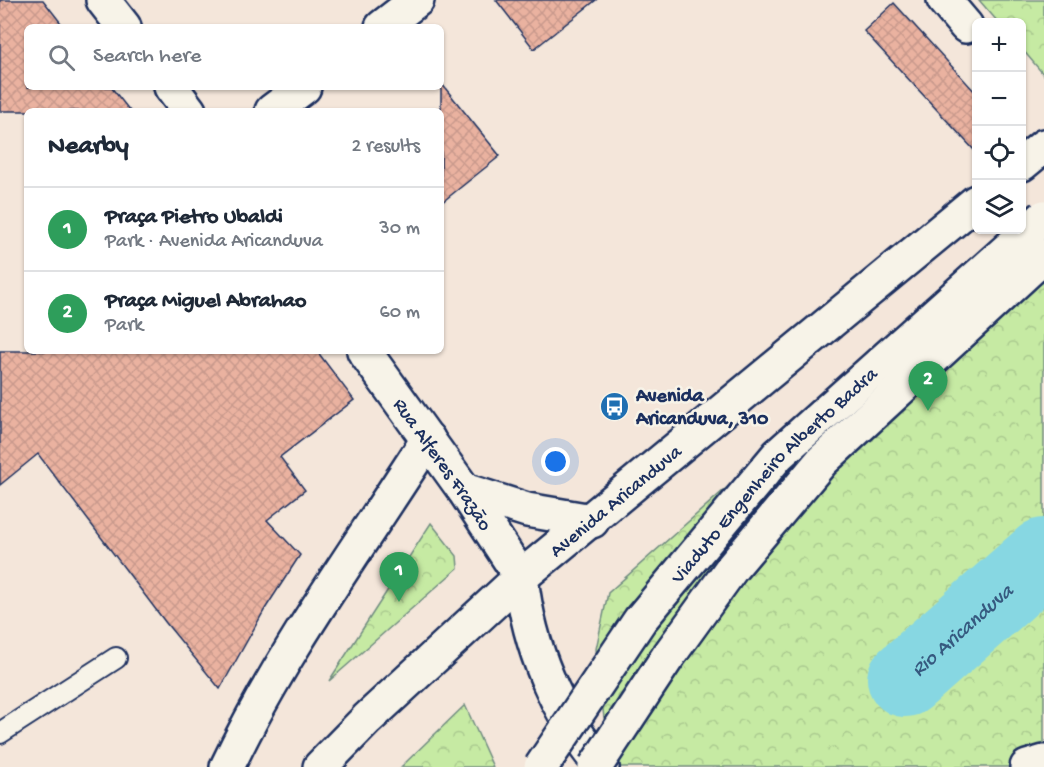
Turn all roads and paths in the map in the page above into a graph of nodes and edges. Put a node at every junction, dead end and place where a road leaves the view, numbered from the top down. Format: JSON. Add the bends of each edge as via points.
{"nodes":[{"id":1,"x":103,"y":0,"type":"edge"},
{"id":2,"x":417,"y":0,"type":"edge"},
{"id":3,"x":944,"y":0,"type":"edge"},
{"id":4,"x":122,"y":24,"type":"edge"},
{"id":5,"x":386,"y":24,"type":"edge"},
{"id":6,"x":966,"y":26,"type":"dead end"},
{"id":7,"x":173,"y":90,"type":"edge"},
{"id":8,"x":300,"y":90,"type":"edge"},
{"id":9,"x":187,"y":108,"type":"edge"},
{"id":10,"x":276,"y":108,"type":"edge"},
{"id":11,"x":1044,"y":146,"type":"edge"},
{"id":12,"x":1026,"y":161,"type":"edge"},
{"id":13,"x":972,"y":205,"type":"edge"},
{"id":14,"x":1044,"y":217,"type":"edge"},
{"id":15,"x":1044,"y":256,"type":"edge"},
{"id":16,"x":366,"y":354,"type":"edge"},
{"id":17,"x":428,"y":439,"type":"junction"},
{"id":18,"x":464,"y":490,"type":"junction"},
{"id":19,"x":592,"y":521,"type":"junction"},
{"id":20,"x":521,"y":577,"type":"junction"},
{"id":21,"x":116,"y":658,"type":"dead end"},
{"id":22,"x":0,"y":733,"type":"edge"},
{"id":23,"x":1044,"y":762,"type":"edge"},
{"id":24,"x":227,"y":767,"type":"edge"},
{"id":25,"x":320,"y":767,"type":"edge"},
{"id":26,"x":541,"y":767,"type":"edge"},
{"id":27,"x":595,"y":767,"type":"edge"},
{"id":28,"x":602,"y":767,"type":"edge"},
{"id":29,"x":1027,"y":767,"type":"edge"}],
"edges":[{"from":1,"to":4,"type":"main road"},
{"from":2,"to":5,"type":"main road"},
{"from":3,"to":6,"type":"main road"},
{"from":7,"to":9,"type":"main road"},
{"from":8,"to":10,"type":"main road"},
{"from":11,"to":12,"type":"main road"},
{"from":13,"to":19,"type":"main road","name":"Avenida Aricanduva"},
{"from":14,"to":26,"type":"main road","name":"Viaduto Engenheiro Alberto Badra","bridge":true,"via":[[778,455],[640,620]]},
{"from":15,"to":27,"type":"main road","name":"Viaduto Engenheiro Alberto Badra","bridge":true,"via":[[822,461],[732,568]]},
{"from":16,"to":17,"type":"main road","name":"Rua Alferes Frazão"},
{"from":17,"to":18,"type":"main road","name":"Rua Alferes Frazão"},
{"from":17,"to":24,"type":"main road","via":[[319,606]]},
{"from":18,"to":19,"type":"main road","via":[[527,510]]},
{"from":18,"to":20,"type":"main road","name":"Rua Alferes Frazão"},
{"from":19,"to":20,"type":"main road","name":"Avenida Aricanduva"},
{"from":20,"to":25,"type":"main road","name":"Avenida Aricanduva"},
{"from":20,"to":28,"type":"main road","via":[[530,628],[546,677],[569,722]]},
{"from":21,"to":22,"type":"lane"},
{"from":23,"to":29,"type":"main road"}]}
